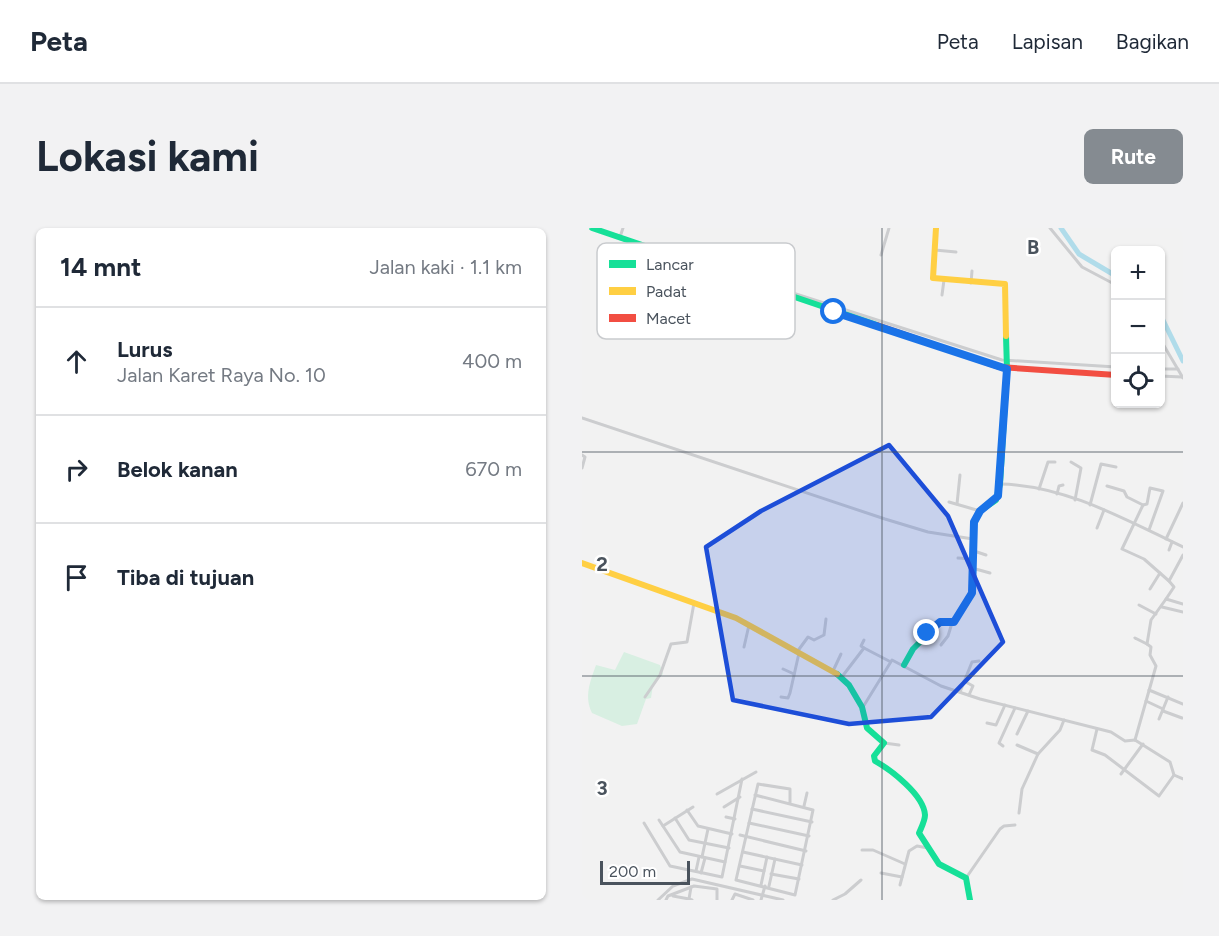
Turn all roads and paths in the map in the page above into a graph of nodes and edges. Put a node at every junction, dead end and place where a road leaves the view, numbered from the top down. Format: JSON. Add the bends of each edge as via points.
{"nodes":[{"id":1,"x":592,"y":228,"type":"edge"},
{"id":2,"x":623,"y":228,"type":"edge"},
{"id":3,"x":889,"y":228,"type":"edge"},
{"id":4,"x":936,"y":228,"type":"edge"},
{"id":5,"x":1050,"y":228,"type":"edge"},
{"id":6,"x":620,"y":237,"type":"junction"},
{"id":7,"x":637,"y":243,"type":"edge"},
{"id":8,"x":935,"y":250,"type":"junction"},
{"id":9,"x":956,"y":252,"type":"dead end"},
{"id":10,"x":881,"y":255,"type":"dead end"},
{"id":11,"x":972,"y":271,"type":"dead end"},
{"id":12,"x":944,"y":280,"type":"junction"},
{"id":13,"x":1111,"y":282,"type":"edge"},
{"id":14,"x":971,"y":283,"type":"junction"},
{"id":15,"x":795,"y":296,"type":"edge"},
{"id":16,"x":942,"y":296,"type":"dead end"},
{"id":17,"x":1165,"y":346,"type":"edge"},
{"id":18,"x":1007,"y":365,"type":"junction"},
{"id":19,"x":1111,"y":366,"type":"edge"},
{"id":20,"x":1165,"y":369,"type":"edge"},
{"id":21,"x":1178,"y":369,"type":"junction"},
{"id":22,"x":1111,"y":375,"type":"edge"},
{"id":23,"x":1165,"y":376,"type":"edge"},
{"id":24,"x":1183,"y":377,"type":"edge"},
{"id":25,"x":582,"y":418,"type":"edge"},
{"id":26,"x":582,"y":455,"type":"edge"},
{"id":27,"x":1055,"y":462,"type":"dead end"},
{"id":28,"x":1071,"y":462,"type":"dead end"},
{"id":29,"x":1116,"y":467,"type":"dead end"},
{"id":30,"x":582,"y":468,"type":"edge"},
{"id":31,"x":960,"y":475,"type":"dead end"},
{"id":32,"x":1000,"y":484,"type":"junction"},
{"id":33,"x":1063,"y":485,"type":"dead end"},
{"id":34,"x":1107,"y":486,"type":"dead end"},
{"id":35,"x":1039,"y":489,"type":"junction"},
{"id":36,"x":1057,"y":494,"type":"junction"},
{"id":37,"x":1075,"y":500,"type":"junction"},
{"id":38,"x":949,"y":502,"type":"dead end"},
{"id":39,"x":1183,"y":503,"type":"edge"},
{"id":40,"x":957,"y":504,"type":"junction"},
{"id":41,"x":1090,"y":505,"type":"junction"},
{"id":42,"x":1143,"y":505,"type":"junction"},
{"id":43,"x":1104,"y":510,"type":"junction"},
{"id":44,"x":980,"y":511,"type":"junction"},
{"id":45,"x":1134,"y":522,"type":"junction"},
{"id":46,"x":1097,"y":528,"type":"dead end"},
{"id":47,"x":1149,"y":530,"type":"junction"},
{"id":48,"x":973,"y":539,"type":"junction"},
{"id":49,"x":1166,"y":539,"type":"junction"},
{"id":50,"x":1172,"y":542,"type":"junction"},
{"id":51,"x":1183,"y":547,"type":"edge"},
{"id":52,"x":1169,"y":550,"type":"dead end"},
{"id":53,"x":973,"y":551,"type":"junction"},
{"id":54,"x":986,"y":555,"type":"dead end"},
{"id":55,"x":1183,"y":555,"type":"edge"},
{"id":56,"x":958,"y":558,"type":"dead end"},
{"id":57,"x":973,"y":559,"type":"junction"},
{"id":58,"x":582,"y":563,"type":"edge"},
{"id":59,"x":972,"y":567,"type":"junction"},
{"id":60,"x":990,"y":573,"type":"dead end"},
{"id":61,"x":1160,"y":573,"type":"junction"},
{"id":62,"x":1169,"y":581,"type":"junction"},
{"id":63,"x":1150,"y":588,"type":"dead end"},
{"id":64,"x":1166,"y":599,"type":"junction"},
{"id":65,"x":694,"y":603,"type":"junction"},
{"id":66,"x":1183,"y":604,"type":"edge"},
{"id":67,"x":1139,"y":605,"type":"dead end"},
{"id":68,"x":1162,"y":606,"type":"junction"},
{"id":69,"x":1183,"y":612,"type":"edge"},
{"id":70,"x":1156,"y":614,"type":"junction"},
{"id":71,"x":826,"y":619,"type":"dead end"},
{"id":72,"x":952,"y":623,"type":"junction"},
{"id":73,"x":749,"y":625,"type":"junction"},
{"id":74,"x":1135,"y":638,"type":"dead end"},
{"id":75,"x":864,"y":640,"type":"dead end"},
{"id":76,"x":1147,"y":644,"type":"junction"},
{"id":77,"x":941,"y":645,"type":"dead end"},
{"id":78,"x":744,"y":647,"type":"dead end"},
{"id":79,"x":864,"y":648,"type":"junction"},
{"id":80,"x":798,"y":653,"type":"junction"},
{"id":81,"x":841,"y":654,"type":"dead end"},
{"id":82,"x":889,"y":661,"type":"junction"},
{"id":83,"x":979,"y":661,"type":"dead end"},
{"id":84,"x":904,"y":665,"type":"junction"},
{"id":85,"x":783,"y":669,"type":"dead end"},
{"id":86,"x":833,"y":671,"type":"junction"},
{"id":87,"x":794,"y":674,"type":"junction"},
{"id":88,"x":842,"y":678,"type":"junction"},
{"id":89,"x":964,"y":681,"type":"junction"},
{"id":90,"x":1149,"y":690,"type":"junction"},
{"id":91,"x":960,"y":692,"type":"junction"},
{"id":92,"x":969,"y":695,"type":"junction"},
{"id":93,"x":645,"y":697,"type":"dead end"},
{"id":94,"x":781,"y":697,"type":"dead end"},
{"id":95,"x":1168,"y":697,"type":"junction"},
{"id":96,"x":1145,"y":701,"type":"junction"},
{"id":97,"x":1183,"y":704,"type":"edge"},
{"id":98,"x":1005,"y":705,"type":"junction"},
{"id":99,"x":862,"y":707,"type":"junction"},
{"id":100,"x":1015,"y":708,"type":"junction"},
{"id":101,"x":1163,"y":710,"type":"junction"},
{"id":102,"x":1028,"y":711,"type":"junction"},
{"id":103,"x":1159,"y":718,"type":"dead end"},
{"id":104,"x":1182,"y":718,"type":"edge"},
{"id":105,"x":1064,"y":720,"type":"junction"},
{"id":106,"x":987,"y":723,"type":"dead end"},
{"id":107,"x":1097,"y":728,"type":"junction"},
{"id":108,"x":1017,"y":734,"type":"dead end"},
{"id":109,"x":1135,"y":740,"type":"junction"},
{"id":110,"x":884,"y":743,"type":"junction"},
{"id":111,"x":1143,"y":744,"type":"junction"},
{"id":112,"x":899,"y":745,"type":"dead end"},
{"id":113,"x":1017,"y":745,"type":"dead end"},
{"id":114,"x":1003,"y":746,"type":"dead end"},
{"id":115,"x":1038,"y":754,"type":"junction"},
{"id":116,"x":1125,"y":769,"type":"junction"},
{"id":117,"x":756,"y":772,"type":"dead end"},
{"id":118,"x":1121,"y":774,"type":"dead end"},
{"id":119,"x":1174,"y":775,"type":"junction"},
{"id":120,"x":742,"y":779,"type":"junction"},
{"id":121,"x":1183,"y":779,"type":"edge"},
{"id":122,"x":807,"y":793,"type":"dead end"},
{"id":123,"x":717,"y":794,"type":"dead end"},
{"id":124,"x":755,"y":795,"type":"junction"},
{"id":125,"x":740,"y":797,"type":"junction"},
{"id":126,"x":790,"y":803,"type":"junction"},
{"id":127,"x":804,"y":806,"type":"junction"},
{"id":128,"x":724,"y":807,"type":"dead end"},
{"id":129,"x":752,"y":809,"type":"junction"},
{"id":130,"x":1019,"y":813,"type":"dead end"},
{"id":131,"x":726,"y":817,"type":"dead end"},
{"id":132,"x":675,"y":818,"type":"junction"},
{"id":133,"x":735,"y":819,"type":"junction"},
{"id":134,"x":659,"y":820,"type":"dead end"},
{"id":135,"x":812,"y":822,"type":"junction"},
{"id":136,"x":644,"y":823,"type":"dead end"},
{"id":137,"x":749,"y":823,"type":"junction"},
{"id":138,"x":1015,"y":825,"type":"dead end"},
{"id":139,"x":663,"y":826,"type":"junction"},
{"id":140,"x":708,"y":829,"type":"junction"},
{"id":141,"x":732,"y":834,"type":"junction"},
{"id":142,"x":740,"y":835,"type":"dead end"},
{"id":143,"x":809,"y":836,"type":"junction"},
{"id":144,"x":746,"y":837,"type":"junction"},
{"id":145,"x":705,"y":843,"type":"junction"},
{"id":146,"x":729,"y":848,"type":"junction"},
{"id":147,"x":928,"y":848,"type":"junction"},
{"id":148,"x":862,"y":850,"type":"dead end"},
{"id":149,"x":806,"y":851,"type":"junction"},
{"id":150,"x":743,"y":852,"type":"junction"},
{"id":151,"x":702,"y":857,"type":"junction"},
{"id":152,"x":767,"y":857,"type":"junction"},
{"id":153,"x":775,"y":859,"type":"junction"},
{"id":154,"x":725,"y":862,"type":"junction"},
{"id":155,"x":905,"y":864,"type":"junction"},
{"id":156,"x":802,"y":865,"type":"junction"},
{"id":157,"x":740,"y":866,"type":"junction"},
{"id":158,"x":764,"y":871,"type":"junction"},
{"id":159,"x":698,"y":872,"type":"junction"},
{"id":160,"x":881,"y":873,"type":"dead end"},
{"id":161,"x":771,"y":874,"type":"junction"},
{"id":162,"x":902,"y":877,"type":"junction"},
{"id":163,"x":966,"y":878,"type":"junction"},
{"id":164,"x":799,"y":879,"type":"junction"},
{"id":165,"x":696,"y":880,"type":"junction"},
{"id":166,"x":861,"y":880,"type":"dead end"},
{"id":167,"x":680,"y":882,"type":"junction"},
{"id":168,"x":900,"y":885,"type":"dead end"},
{"id":169,"x":765,"y":886,"type":"junction"},
{"id":170,"x":692,"y":887,"type":"junction"},
{"id":171,"x":684,"y":891,"type":"junction"},
{"id":172,"x":672,"y":896,"type":"junction"},
{"id":173,"x":761,"y":898,"type":"edge"},
{"id":174,"x":658,"y":900,"type":"edge"},
{"id":175,"x":666,"y":900,"type":"edge"},
{"id":176,"x":690,"y":900,"type":"edge"},
{"id":177,"x":717,"y":900,"type":"edge"},
{"id":178,"x":732,"y":900,"type":"edge"},
{"id":179,"x":753,"y":900,"type":"edge"},
{"id":180,"x":783,"y":900,"type":"edge"},
{"id":181,"x":833,"y":900,"type":"edge"},
{"id":182,"x":970,"y":900,"type":"edge"}],
"edges":[{"from":1,"to":6,"type":"street"},
{"from":2,"to":6,"type":"street"},
{"from":3,"to":10,"type":"street"},
{"from":4,"to":8,"type":"street"},
{"from":5,"to":13,"type":"street","via":[[1082,267]]},
{"from":6,"to":7,"type":"street"},
{"from":8,"to":9,"type":"street"},
{"from":8,"to":12,"type":"street","via":[[933,278]]},
{"from":11,"to":14,"type":"street"},
{"from":12,"to":14,"type":"street"},
{"from":12,"to":16,"type":"street"},
{"from":14,"to":18,"type":"street","via":[[1005,284]]},
{"from":15,"to":18,"type":"street"},
{"from":17,"to":21,"type":"street"},
{"from":18,"to":19,"type":"street"},
{"from":18,"to":22,"type":"street"},
{"from":18,"to":32,"type":"street"},
{"from":20,"to":21,"type":"street"},
{"from":21,"to":24,"type":"street"},
{"from":23,"to":24,"type":"street"},
{"from":25,"to":48,"type":"street","via":[[885,519],[928,532]]},
{"from":26,"to":30,"type":"street"},
{"from":27,"to":35,"type":"street","via":[[1047,464]]},
{"from":28,"to":37,"type":"street","via":[[1082,468]]},
{"from":29,"to":41,"type":"street","via":[[1101,464]]},
{"from":31,"to":40,"type":"street"},
{"from":32,"to":35,"type":"street"},
{"from":32,"to":44,"type":"street","via":[[996,500]]},
{"from":33,"to":36,"type":"street"},
{"from":34,"to":42,"type":"street"},
{"from":35,"to":36,"type":"street"},
{"from":36,"to":37,"type":"street"},
{"from":37,"to":41,"type":"street"},
{"from":38,"to":40,"type":"street"},
{"from":39,"to":49,"type":"street"},
{"from":40,"to":44,"type":"street"},
{"from":41,"to":43,"type":"street"},
{"from":42,"to":45,"type":"street"},
{"from":42,"to":47,"type":"street","via":[[1147,504],[1150,488],[1163,491]]},
{"from":43,"to":45,"type":"street"},
{"from":43,"to":46,"type":"street"},
{"from":44,"to":48,"type":"street","via":[[974,522]]},
{"from":45,"to":47,"type":"street"},
{"from":45,"to":61,"type":"street","via":[[1122,549],[1144,559]]},
{"from":47,"to":49,"type":"street"},
{"from":48,"to":53,"type":"street"},
{"from":49,"to":50,"type":"street"},
{"from":50,"to":51,"type":"street"},
{"from":50,"to":52,"type":"street"},
{"from":53,"to":54,"type":"street"},
{"from":53,"to":57,"type":"street"},
{"from":55,"to":62,"type":"street"},
{"from":56,"to":57,"type":"street"},
{"from":57,"to":59,"type":"street"},
{"from":58,"to":65,"type":"street"},
{"from":59,"to":60,"type":"street"},
{"from":59,"to":72,"type":"street","via":[[971,596]]},
{"from":61,"to":62,"type":"street"},
{"from":61,"to":63,"type":"street"},
{"from":62,"to":64,"type":"street","via":[[1174,588]]},
{"from":64,"to":66,"type":"street"},
{"from":64,"to":68,"type":"street"},
{"from":65,"to":73,"type":"street"},
{"from":65,"to":93,"type":"street","via":[[687,642],[671,644],[660,675]]},
{"from":67,"to":70,"type":"street"},
{"from":68,"to":69,"type":"street"},
{"from":68,"to":70,"type":"street"},
{"from":70,"to":76,"type":"street","via":[[1150,623]]},
{"from":71,"to":80,"type":"street","via":[[824,635],[814,640],[808,637]]},
{"from":72,"to":77,"type":"street"},
{"from":72,"to":84,"type":"street","via":[[940,622],[913,649]]},
{"from":73,"to":78,"type":"street"},
{"from":73,"to":80,"type":"street"},
{"from":74,"to":76,"type":"street"},
{"from":75,"to":79,"type":"street"},
{"from":76,"to":90,"type":"street","via":[[1157,663]]},
{"from":79,"to":82,"type":"street"},
{"from":79,"to":88,"type":"street"},
{"from":80,"to":86,"type":"street"},
{"from":80,"to":87,"type":"street"},
{"from":81,"to":86,"type":"street"},
{"from":82,"to":84,"type":"street"},
{"from":82,"to":99,"type":"street"},
{"from":83,"to":89,"type":"street","via":[[972,662]]},
{"from":84,"to":91,"type":"street","via":[[926,679]]},
{"from":85,"to":87,"type":"street"},
{"from":86,"to":88,"type":"street"},
{"from":87,"to":94,"type":"street","via":[[788,698]]},
{"from":88,"to":99,"type":"street"},
{"from":89,"to":91,"type":"street"},
{"from":89,"to":92,"type":"street","via":[[973,686]]},
{"from":90,"to":95,"type":"street"},
{"from":90,"to":96,"type":"street"},
{"from":91,"to":92,"type":"street"},
{"from":92,"to":98,"type":"street"},
{"from":95,"to":97,"type":"street"},
{"from":95,"to":101,"type":"street"},
{"from":96,"to":101,"type":"street"},
{"from":96,"to":109,"type":"street"},
{"from":98,"to":100,"type":"street"},
{"from":98,"to":106,"type":"street","via":[[996,725]]},
{"from":99,"to":110,"type":"street","via":[[867,728]]},
{"from":100,"to":102,"type":"street"},
{"from":100,"to":114,"type":"street","via":[[999,743]]},
{"from":101,"to":103,"type":"street"},
{"from":101,"to":104,"type":"street"},
{"from":102,"to":105,"type":"street"},
{"from":102,"to":108,"type":"street"},
{"from":105,"to":107,"type":"street"},
{"from":105,"to":115,"type":"street"},
{"from":107,"to":109,"type":"street","via":[[1125,741]]},
{"from":107,"to":116,"type":"street","via":[[1091,749]]},
{"from":109,"to":111,"type":"street"},
{"from":110,"to":112,"type":"street"},
{"from":110,"to":147,"type":"street","via":[[874,759],[896,773],[924,806],[926,817],[919,833]]},
{"from":111,"to":116,"type":"street"},
{"from":111,"to":119,"type":"street","via":[[1170,762]]},
{"from":113,"to":115,"type":"street"},
{"from":115,"to":130,"type":"street","via":[[1022,789]]},
{"from":116,"to":118,"type":"street"},
{"from":116,"to":119,"type":"street","via":[[1160,796]]},
{"from":117,"to":120,"type":"street"},
{"from":119,"to":121,"type":"street"},
{"from":120,"to":123,"type":"street"},
{"from":120,"to":125,"type":"street"},
{"from":122,"to":127,"type":"street"},
{"from":124,"to":126,"type":"street"},
{"from":124,"to":126,"type":"street","via":[[759,783],[790,789]]},
{"from":124,"to":129,"type":"street"},
{"from":125,"to":128,"type":"street"},
{"from":125,"to":133,"type":"street"},
{"from":126,"to":127,"type":"street"},
{"from":127,"to":135,"type":"street","via":[[813,810]]},
{"from":129,"to":135,"type":"street"},
{"from":129,"to":137,"type":"street"},
{"from":131,"to":133,"type":"street"},
{"from":132,"to":139,"type":"street"},
{"from":132,"to":140,"type":"street","via":[[690,808],[698,826]]},
{"from":132,"to":145,"type":"street","via":[[689,840]]},
{"from":133,"to":141,"type":"street"},
{"from":134,"to":139,"type":"street"},
{"from":135,"to":143,"type":"street"},
{"from":136,"to":159,"type":"street","via":[[670,866]]},
{"from":137,"to":143,"type":"street"},
{"from":137,"to":144,"type":"street"},
{"from":138,"to":163,"type":"street","via":[[999,829]]},
{"from":139,"to":151,"type":"street","via":[[680,852]]},
{"from":140,"to":141,"type":"street"},
{"from":140,"to":145,"type":"street"},
{"from":141,"to":146,"type":"street"},
{"from":142,"to":144,"type":"street"},
{"from":143,"to":149,"type":"street"},
{"from":144,"to":149,"type":"street"},
{"from":144,"to":150,"type":"street"},
{"from":145,"to":146,"type":"street"},
{"from":145,"to":151,"type":"street"},
{"from":146,"to":154,"type":"street"},
{"from":147,"to":155,"type":"street","via":[[909,850]]},
{"from":147,"to":163,"type":"street","via":[[939,864]]},
{"from":148,"to":155,"type":"street","via":[[873,850]]},
{"from":149,"to":156,"type":"street"},
{"from":150,"to":152,"type":"street"},
{"from":150,"to":157,"type":"street"},
{"from":151,"to":154,"type":"street"},
{"from":151,"to":159,"type":"street"},
{"from":152,"to":153,"type":"street"},
{"from":152,"to":158,"type":"street"},
{"from":153,"to":156,"type":"street"},
{"from":153,"to":161,"type":"street"},
{"from":154,"to":159,"type":"street","via":[[722,877]]},
{"from":155,"to":162,"type":"street"},
{"from":156,"to":164,"type":"street"},
{"from":157,"to":158,"type":"street"},
{"from":157,"to":169,"type":"street","via":[[737,882]]},
{"from":158,"to":169,"type":"street"},
{"from":159,"to":165,"type":"street"},
{"from":160,"to":162,"type":"street"},
{"from":161,"to":164,"type":"street"},
{"from":161,"to":169,"type":"street"},
{"from":162,"to":168,"type":"street"},
{"from":163,"to":182,"type":"street"},
{"from":164,"to":169,"type":"street","via":[[795,895]]},
{"from":165,"to":167,"type":"street"},
{"from":165,"to":173,"type":"street"},
{"from":166,"to":181,"type":"street"},
{"from":167,"to":171,"type":"street"},
{"from":167,"to":174,"type":"street"},
{"from":169,"to":173,"type":"street"},
{"from":170,"to":171,"type":"street"},
{"from":170,"to":176,"type":"street"},
{"from":170,"to":177,"type":"street","via":[[717,889]]},
{"from":171,"to":172,"type":"street"},
{"from":172,"to":175,"type":"street"},
{"from":172,"to":176,"type":"street"},
{"from":173,"to":180,"type":"street"},
{"from":178,"to":179,"type":"street","via":[[735,894]]}]}
